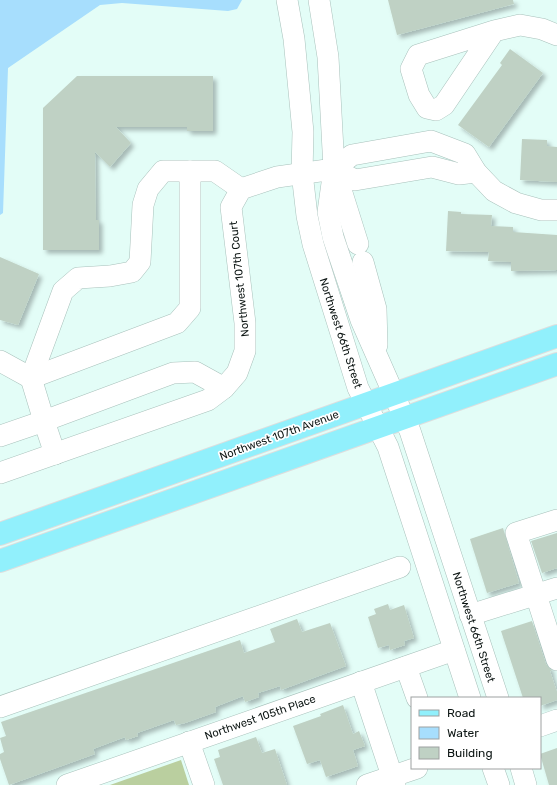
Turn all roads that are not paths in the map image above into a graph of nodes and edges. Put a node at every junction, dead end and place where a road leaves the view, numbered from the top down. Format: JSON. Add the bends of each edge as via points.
{"nodes":[{"id":1,"x":287,"y":0,"type":"edge"},
{"id":2,"x":319,"y":0,"type":"edge"},
{"id":3,"x":494,"y":32,"type":"junction"},
{"id":4,"x":557,"y":35,"type":"edge"},
{"id":5,"x":334,"y":169,"type":"junction"},
{"id":6,"x":190,"y":171,"type":"junction"},
{"id":7,"x":302,"y":173,"type":"junction"},
{"id":8,"x":241,"y":189,"type":"junction"},
{"id":9,"x":557,"y":210,"type":"edge"},
{"id":10,"x":333,"y":237,"type":"junction"},
{"id":11,"x":313,"y":244,"type":"junction"},
{"id":12,"x":359,"y":246,"type":"junction"},
{"id":13,"x":557,"y":336,"type":"edge"},
{"id":14,"x":377,"y":354,"type":"junction"},
{"id":15,"x":0,"y":361,"type":"edge"},
{"id":16,"x":557,"y":364,"type":"edge"},
{"id":17,"x":32,"y":378,"type":"junction"},
{"id":18,"x":224,"y":388,"type":"junction"},
{"id":19,"x":393,"y":394,"type":"junction"},
{"id":20,"x":366,"y":404,"type":"junction"},
{"id":21,"x":404,"y":418,"type":"junction"},
{"id":22,"x":44,"y":421,"type":"junction"},
{"id":23,"x":378,"y":427,"type":"junction"},
{"id":24,"x":0,"y":436,"type":"edge"},
{"id":25,"x":55,"y":454,"type":"junction"},
{"id":26,"x":0,"y":473,"type":"edge"},
{"id":27,"x":557,"y":520,"type":"edge"},
{"id":28,"x":0,"y":534,"type":"edge"},
{"id":29,"x":0,"y":561,"type":"edge"},
{"id":30,"x":400,"y":567,"type":"dead end"},
{"id":31,"x":557,"y":588,"type":"edge"},
{"id":32,"x":536,"y":595,"type":"junction"},
{"id":33,"x":470,"y":615,"type":"junction"},
{"id":34,"x":454,"y":650,"type":"junction"},
{"id":35,"x":557,"y":657,"type":"edge"},
{"id":36,"x":406,"y":666,"type":"junction"},
{"id":37,"x":361,"y":682,"type":"junction"},
{"id":38,"x":417,"y":697,"type":"edge"},
{"id":39,"x":470,"y":697,"type":"edge"},
{"id":40,"x":498,"y":697,"type":"edge"},
{"id":41,"x":0,"y":707,"type":"edge"},
{"id":42,"x":557,"y":720,"type":"edge"},
{"id":43,"x":541,"y":726,"type":"edge"},
{"id":44,"x":189,"y":742,"type":"junction"},
{"id":45,"x":414,"y":769,"type":"edge"},
{"id":46,"x":493,"y":769,"type":"edge"},
{"id":47,"x":521,"y":769,"type":"edge"},
{"id":48,"x":94,"y":780,"type":"edge"},
{"id":49,"x":394,"y":781,"type":"edge"},
{"id":50,"x":67,"y":785,"type":"edge"},
{"id":51,"x":204,"y":785,"type":"edge"},
{"id":52,"x":367,"y":785,"type":"edge"},
{"id":53,"x":498,"y":785,"type":"edge"},
{"id":54,"x":526,"y":785,"type":"edge"}],
"edges":[{"from":1,"to":7,"type":"street","name":"Northwest 66th Street","via":[[294,39],[303,132]]},
{"from":2,"to":5,"type":"street","name":"Northwest 66th Street","via":[[328,57]]},
{"from":3,"to":3,"type":"street","via":[[444,105],[436,110],[427,108],[419,95],[411,69],[418,55]]},
{"from":3,"to":4,"type":"street","via":[[520,25]]},
{"from":5,"to":7,"type":"street"},
{"from":5,"to":9,"type":"street","via":[[355,180],[432,167],[459,174],[476,172],[494,191],[516,203],[541,210]]},
{"from":5,"to":10,"type":"street","name":"Northwest 66th Street","via":[[328,212]]},
{"from":5,"to":12,"type":"street","name":"Northwest 66th Street"},
{"from":6,"to":8,"type":"street","via":[[215,171]]},
{"from":6,"to":17,"type":"street","via":[[164,171],[148,189],[143,205],[140,262],[132,272],[78,278],[64,291]]},
{"from":6,"to":17,"type":"street","via":[[190,308],[177,323]]},
{"from":7,"to":8,"type":"street","via":[[277,177]]},
{"from":7,"to":11,"type":"street","name":"Northwest 66th Street"},
{"from":8,"to":18,"type":"street","name":"Northwest 107th Court","via":[[231,207],[245,323],[245,351],[237,373]]},
{"from":10,"to":11,"type":"street"},
{"from":10,"to":12,"type":"street"},
{"from":10,"to":14,"type":"street","name":"Northwest 66th Street","via":[[353,300]]},
{"from":11,"to":20,"type":"street","name":"Northwest 66th Street","via":[[352,370]]},
{"from":12,"to":14,"type":"street","name":"Northwest 66th Street","via":[[376,309]]},
{"from":13,"to":19,"type":"main road","name":"Northwest 107th Avenue"},
{"from":14,"to":19,"type":"street","name":"Northwest 66th Street"},
{"from":15,"to":17,"type":"street"},
{"from":16,"to":21,"type":"main road"},
{"from":17,"to":22,"type":"street"},
{"from":18,"to":22,"type":"street","via":[[195,372],[173,373]]},
{"from":18,"to":25,"type":"street","name":"Northwest 107th Court","via":[[208,400]]},
{"from":19,"to":20,"type":"main road","name":"Northwest 107th Avenue"},
{"from":19,"to":21,"type":"street","name":"Northwest 66th Street"},
{"from":20,"to":23,"type":"street","name":"Northwest 66th Street"},
{"from":20,"to":28,"type":"main road","name":"Northwest 107th Avenue"},
{"from":21,"to":23,"type":"main road"},
{"from":21,"to":33,"type":"street","name":"Northwest 66th Street"},
{"from":22,"to":24,"type":"street"},
{"from":22,"to":25,"type":"street"},
{"from":23,"to":29,"type":"main road"},
{"from":23,"to":34,"type":"street","name":"Northwest 66th Street","via":[[388,447]]},
{"from":25,"to":26,"type":"street","name":"Northwest 107th Court"},
{"from":27,"to":32,"type":"street","via":[[516,533]]},
{"from":30,"to":41,"type":"street"},
{"from":31,"to":32,"type":"street"},
{"from":32,"to":33,"type":"street"},
{"from":32,"to":35,"type":"street"},
{"from":33,"to":40,"type":"street","name":"Northwest 66th Street"},
{"from":34,"to":36,"type":"street","name":"Northwest 105th Place"},
{"from":34,"to":39,"type":"street","name":"Northwest 66th Street"},
{"from":36,"to":37,"type":"street","name":"Northwest 105th Place"},
{"from":36,"to":38,"type":"street"},
{"from":37,"to":44,"type":"street","name":"Northwest 105th Place"},
{"from":37,"to":49,"type":"street"},
{"from":42,"to":43,"type":"street"},
{"from":44,"to":48,"type":"street","name":"Northwest 105th Place"},
{"from":44,"to":51,"type":"street"},
{"from":45,"to":49,"type":"street"},
{"from":46,"to":53,"type":"street"},
{"from":47,"to":54,"type":"street"},
{"from":48,"to":50,"type":"street","name":"Northwest 105th Place"},
{"from":49,"to":52,"type":"street"}]}
